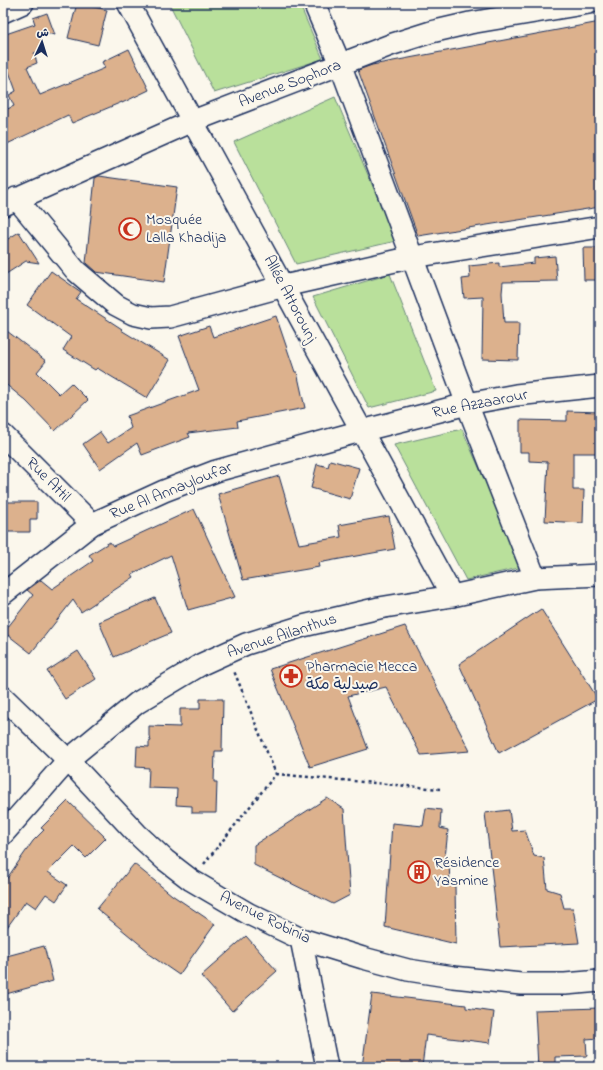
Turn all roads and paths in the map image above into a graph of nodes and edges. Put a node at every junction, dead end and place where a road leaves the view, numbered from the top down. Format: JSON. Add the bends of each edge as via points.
{"nodes":[{"id":1,"x":23,"y":3,"type":"edge"},
{"id":2,"x":128,"y":3,"type":"edge"},
{"id":3,"x":314,"y":3,"type":"edge"},
{"id":4,"x":589,"y":3,"type":"edge"},
{"id":5,"x":3,"y":12,"type":"edge"},
{"id":6,"x":340,"y":64,"type":"junction"},
{"id":7,"x":193,"y":121,"type":"junction"},
{"id":8,"x":9,"y":202,"type":"edge"},
{"id":9,"x":600,"y":227,"type":"edge"},
{"id":10,"x":413,"y":257,"type":"junction"},
{"id":11,"x":284,"y":286,"type":"junction"},
{"id":12,"x":600,"y":386,"type":"edge"},
{"id":13,"x":467,"y":404,"type":"junction"},
{"id":14,"x":361,"y":431,"type":"junction"},
{"id":15,"x":3,"y":435,"type":"edge"},
{"id":16,"x":92,"y":524,"type":"junction"},
{"id":17,"x":600,"y":575,"type":"edge"},
{"id":18,"x":535,"y":578,"type":"junction"},
{"id":19,"x":3,"y":594,"type":"edge"},
{"id":20,"x":452,"y":596,"type":"junction"},
{"id":21,"x":227,"y":653,"type":"junction"},
{"id":22,"x":3,"y":697,"type":"edge"},
{"id":23,"x":68,"y":760,"type":"junction"},
{"id":24,"x":276,"y":774,"type":"junction"},
{"id":25,"x":440,"y":789,"type":"dead end"},
{"id":26,"x":3,"y":834,"type":"edge"},
{"id":27,"x":191,"y":880,"type":"junction"},
{"id":28,"x":301,"y":939,"type":"junction"},
{"id":29,"x":600,"y":981,"type":"edge"},
{"id":30,"x":327,"y":1067,"type":"edge"}],
"edges":[{"from":1,"to":5,"type":"street"},
{"from":2,"to":7,"type":"street","name":"Allée Attorounj"},
{"from":3,"to":6,"type":"street"},
{"from":4,"to":6,"type":"street","name":"Avenue Sophora","via":[[431,32]]},
{"from":6,"to":7,"type":"street","name":"Avenue Sophora"},
{"from":6,"to":10,"type":"street"},
{"from":7,"to":8,"type":"street","name":"Avenue Sophora"},
{"from":7,"to":11,"type":"street","name":"Allée Attorounj"},
{"from":8,"to":11,"type":"street","via":[[76,271],[116,305],[133,314],[151,318],[170,317]]},
{"from":9,"to":10,"type":"street"},
{"from":10,"to":11,"type":"street"},
{"from":10,"to":13,"type":"street"},
{"from":11,"to":14,"type":"street","name":"Allée Attorounj"},
{"from":12,"to":13,"type":"street","name":"Rue Azzaarour","via":[[516,395]]},
{"from":13,"to":14,"type":"street","name":"Rue Azzaarour"},
{"from":13,"to":18,"type":"street"},
{"from":14,"to":16,"type":"street","name":"Rue Al Annayloufar","via":[[216,471],[164,491]]},
{"from":14,"to":20,"type":"street","name":"Allée Attorounj"},
{"from":15,"to":16,"type":"street","name":"Rue Attil"},
{"from":16,"to":19,"type":"street","name":"Rue Al Annayloufar"},
{"from":17,"to":18,"type":"street","name":"Avenue Ailanthus"},
{"from":18,"to":20,"type":"street","name":"Avenue Ailanthus"},
{"from":20,"to":21,"type":"street","name":"Avenue Ailanthus","via":[[379,608],[303,626],[246,644]]},
{"from":21,"to":23,"type":"street","name":"Avenue Ailanthus","via":[[202,664],[137,703]]},
{"from":21,"to":24,"type":"path"},
{"from":22,"to":23,"type":"street","name":"Avenue Robinia"},
{"from":23,"to":26,"type":"street","name":"Avenue Ailanthus"},
{"from":23,"to":27,"type":"street","name":"Avenue Robinia","via":[[136,834]]},
{"from":24,"to":25,"type":"path"},
{"from":24,"to":27,"type":"path"},
{"from":27,"to":28,"type":"street","name":"Avenue Robinia","via":[[249,914]]},
{"from":28,"to":29,"type":"street","name":"Avenue Robinia","via":[[408,970],[453,977],[521,984]]},
{"from":28,"to":30,"type":"street"}]}
